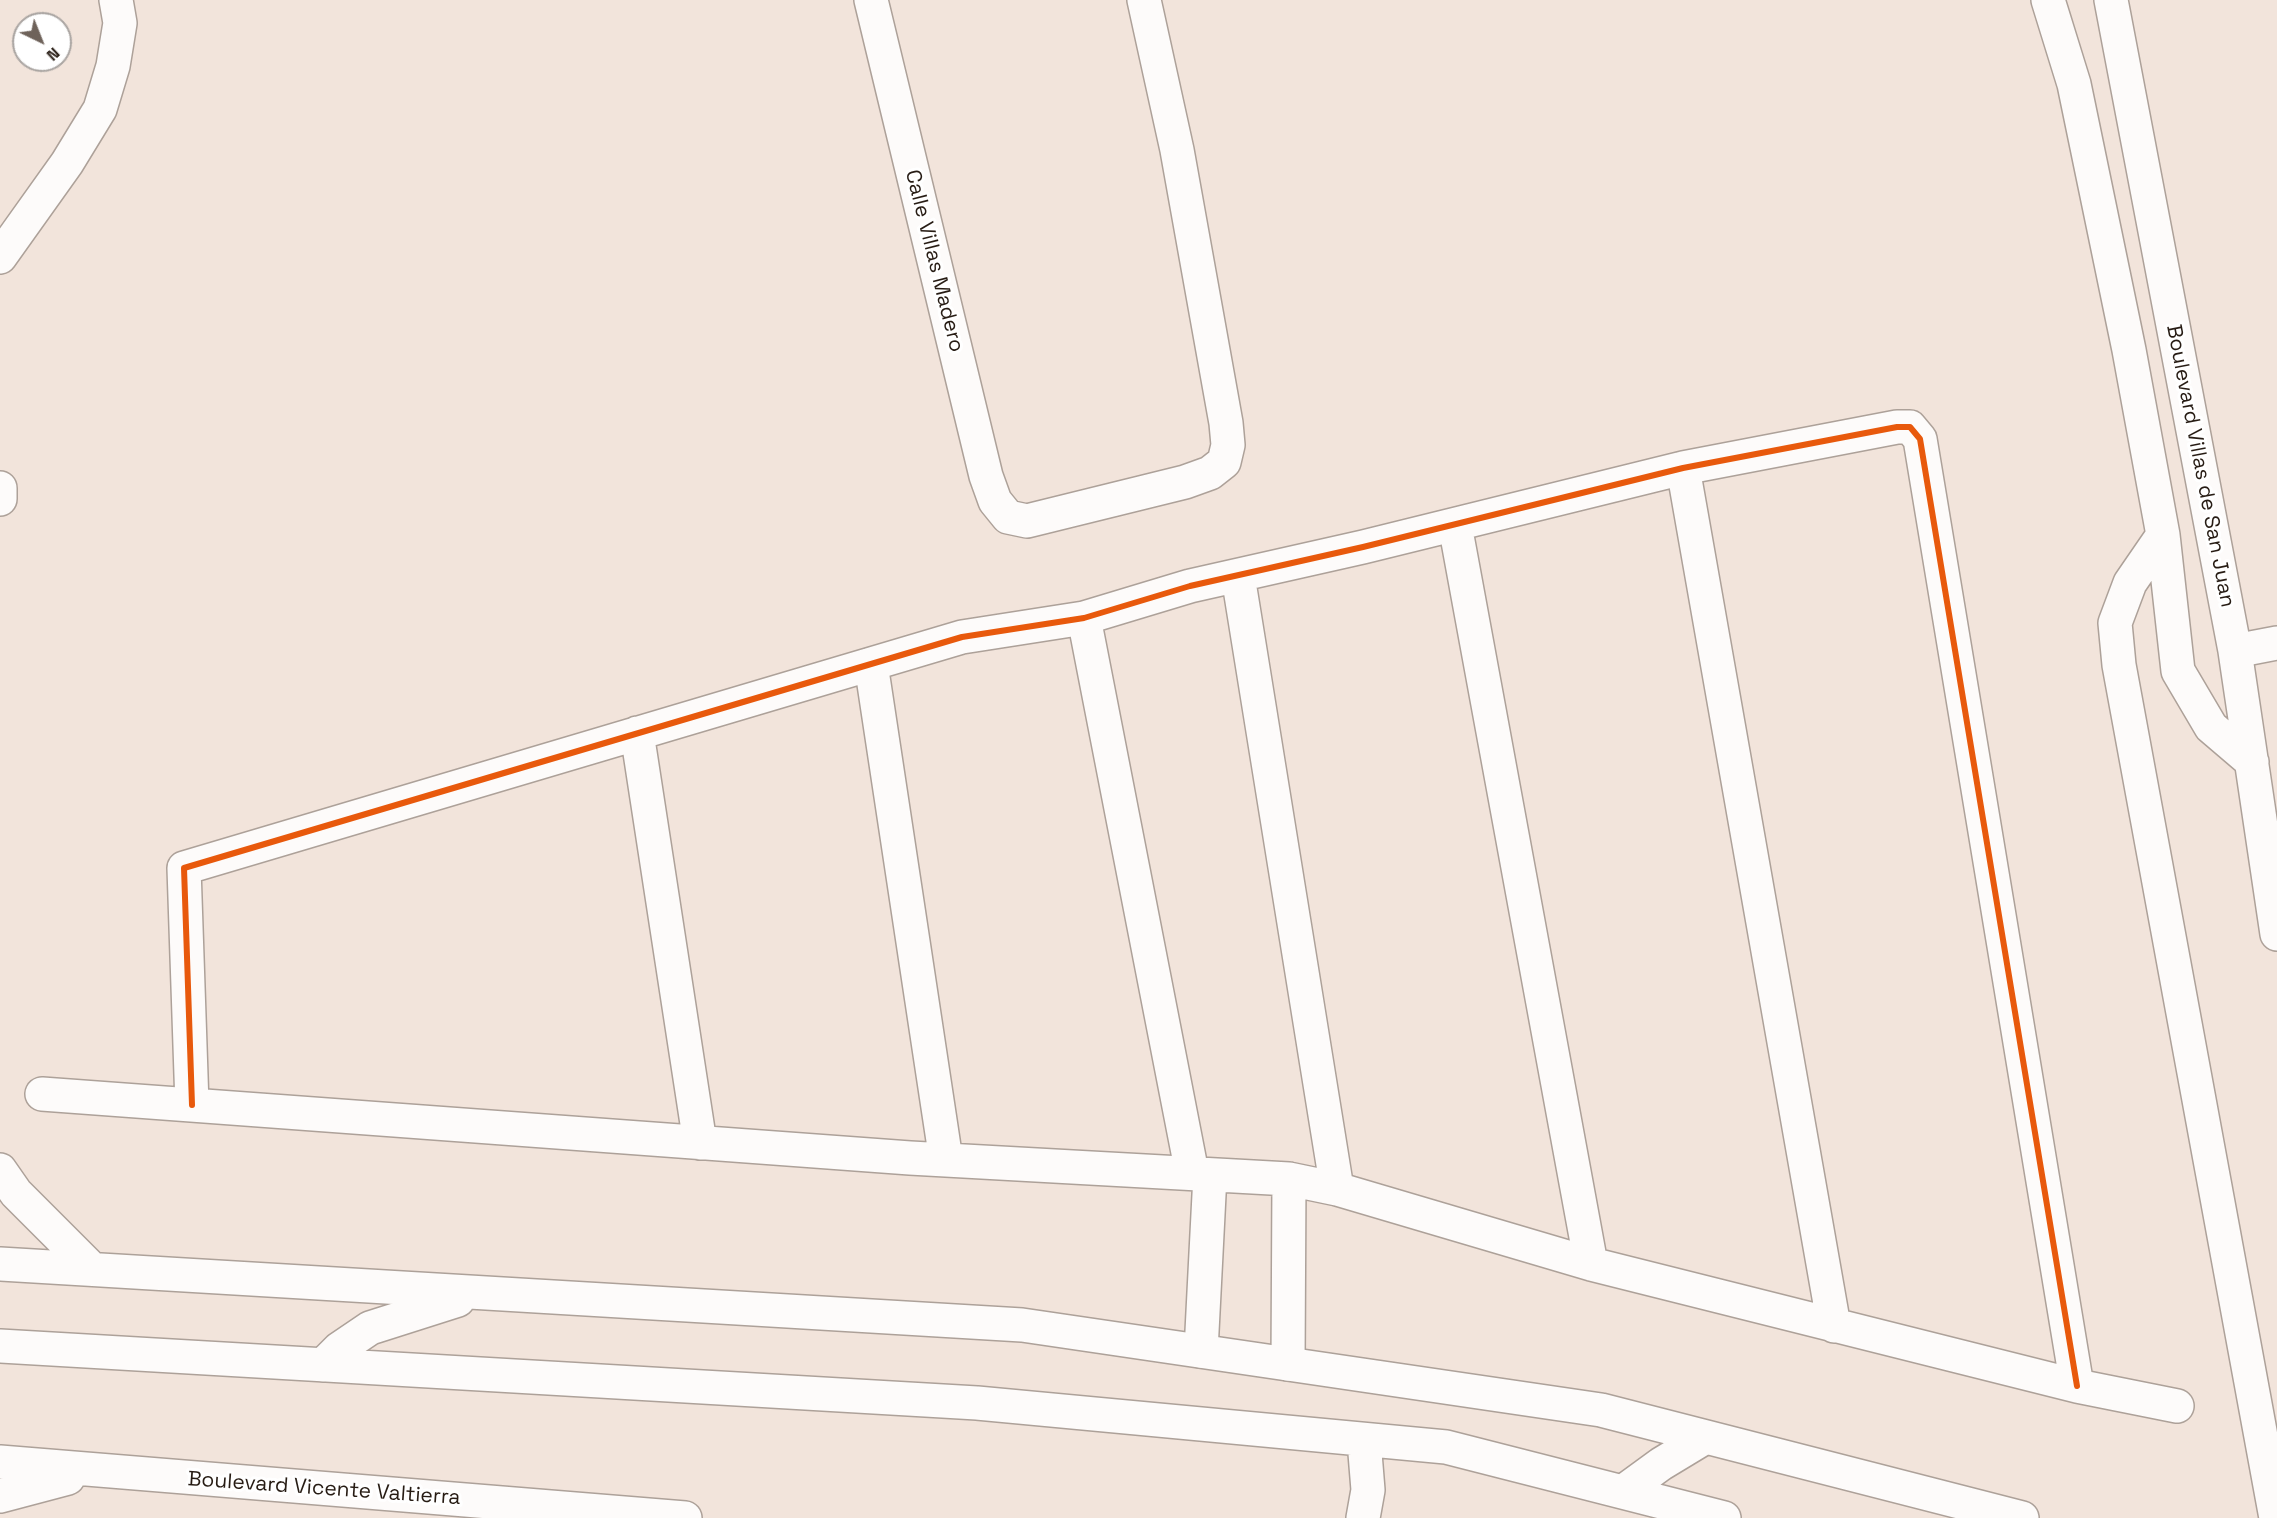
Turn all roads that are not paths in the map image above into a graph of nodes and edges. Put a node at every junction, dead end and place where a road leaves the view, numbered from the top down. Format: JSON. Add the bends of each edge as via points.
{"nodes":[{"id":1,"x":116,"y":0,"type":"edge"},
{"id":2,"x":871,"y":0,"type":"edge"},
{"id":3,"x":1144,"y":0,"type":"edge"},
{"id":4,"x":2048,"y":0,"type":"edge"},
{"id":5,"x":2111,"y":0,"type":"edge"},
{"id":6,"x":5,"y":236,"type":"edge"},
{"id":7,"x":1683,"y":468,"type":"junction"},
{"id":8,"x":0,"y":488,"type":"edge"},
{"id":9,"x":0,"y":499,"type":"edge"},
{"id":10,"x":1455,"y":525,"type":"junction"},
{"id":11,"x":2163,"y":536,"type":"junction"},
{"id":12,"x":1238,"y":576,"type":"junction"},
{"id":13,"x":1083,"y":618,"type":"junction"},
{"id":14,"x":2277,"y":643,"type":"edge"},
{"id":15,"x":2235,"y":651,"type":"junction"},
{"id":16,"x":871,"y":664,"type":"junction"},
{"id":17,"x":637,"y":733,"type":"junction"},
{"id":18,"x":2252,"y":762,"type":"junction"},
{"id":19,"x":2277,"y":934,"type":"edge"},
{"id":20,"x":42,"y":1094,"type":"dead end"},
{"id":21,"x":192,"y":1105,"type":"junction"},
{"id":22,"x":700,"y":1143,"type":"junction"},
{"id":23,"x":946,"y":1160,"type":"junction"},
{"id":24,"x":0,"y":1170,"type":"edge"},
{"id":25,"x":1201,"y":1174,"type":"junction"},
{"id":26,"x":1290,"y":1179,"type":"junction"},
{"id":27,"x":1337,"y":1189,"type":"junction"},
{"id":28,"x":0,"y":1264,"type":"edge"},
{"id":29,"x":1590,"y":1264,"type":"junction"},
{"id":30,"x":92,"y":1269,"type":"junction"},
{"id":31,"x":480,"y":1293,"type":"junction"},
{"id":32,"x":1834,"y":1326,"type":"junction"},
{"id":33,"x":0,"y":1346,"type":"edge"},
{"id":34,"x":1201,"y":1351,"type":"junction"},
{"id":35,"x":1288,"y":1364,"type":"junction"},
{"id":36,"x":323,"y":1365,"type":"junction"},
{"id":37,"x":2077,"y":1386,"type":"junction"},
{"id":38,"x":2176,"y":1406,"type":"dead end"},
{"id":39,"x":1704,"y":1438,"type":"junction"},
{"id":40,"x":1364,"y":1441,"type":"junction"},
{"id":41,"x":0,"y":1462,"type":"edge"},
{"id":42,"x":99,"y":1472,"type":"junction"},
{"id":43,"x":1624,"y":1491,"type":"junction"},
{"id":44,"x":0,"y":1496,"type":"edge"},
{"id":45,"x":1959,"y":1509,"type":"edge"},
{"id":46,"x":685,"y":1518,"type":"edge"},
{"id":47,"x":1363,"y":1518,"type":"edge"},
{"id":48,"x":1724,"y":1518,"type":"edge"},
{"id":49,"x":2022,"y":1518,"type":"edge"},
{"id":50,"x":2276,"y":1518,"type":"edge"}],
"edges":[{"from":1,"to":6,"type":"street","via":[[120,23],[100,109],[67,163]]},
{"from":2,"to":3,"type":"street","name":"Calle Villas Madero","via":[[986,476],[995,501],[1008,517],[1027,521],[1210,473],[1224,462],[1228,445],[1177,150]]},
{"from":4,"to":11,"type":"street","via":[[2074,84]]},
{"from":5,"to":15,"type":"street","name":"Boulevard Villas de San Juan"},
{"from":7,"to":10,"type":"street"},
{"from":7,"to":32,"type":"street"},
{"from":7,"to":37,"type":"street","via":[[1897,427],[1910,427],[1920,439]]},
{"from":8,"to":9,"type":"street"},
{"from":10,"to":12,"type":"street"},
{"from":10,"to":29,"type":"street"},
{"from":11,"to":18,"type":"street","via":[[2178,671],[2211,727]]},
{"from":11,"to":50,"type":"street","via":[[2130,583],[2115,623],[2119,665]]},
{"from":12,"to":13,"type":"street"},
{"from":12,"to":27,"type":"street"},
{"from":13,"to":16,"type":"street","via":[[962,637]]},
{"from":13,"to":25,"type":"street"},
{"from":14,"to":15,"type":"street"},
{"from":15,"to":18,"type":"street","name":"Boulevard Villas de San Juan"},
{"from":16,"to":17,"type":"street"},
{"from":16,"to":23,"type":"street"},
{"from":17,"to":21,"type":"street","via":[[184,868]]},
{"from":17,"to":22,"type":"street"},
{"from":18,"to":19,"type":"street","name":"Boulevard Villas de San Juan"},
{"from":20,"to":21,"type":"street"},
{"from":21,"to":22,"type":"street"},
{"from":22,"to":23,"type":"street"},
{"from":23,"to":25,"type":"street"},
{"from":24,"to":30,"type":"street","via":[[23,1200]]},
{"from":25,"to":26,"type":"street"},
{"from":25,"to":34,"type":"street"},
{"from":26,"to":27,"type":"street"},
{"from":26,"to":35,"type":"street"},
{"from":27,"to":29,"type":"street"},
{"from":28,"to":30,"type":"street"},
{"from":29,"to":32,"type":"street"},
{"from":30,"to":31,"type":"street"},
{"from":31,"to":34,"type":"street","via":[[1022,1325]]},
{"from":31,"to":36,"type":"street","via":[[370,1328]]},
{"from":32,"to":37,"type":"street"},
{"from":33,"to":36,"type":"street"},
{"from":34,"to":35,"type":"street"},
{"from":35,"to":39,"type":"street","via":[[1601,1410]]},
{"from":36,"to":40,"type":"street","via":[[977,1403]]},
{"from":37,"to":38,"type":"street"},
{"from":39,"to":43,"type":"street"},
{"from":39,"to":45,"type":"street"},
{"from":40,"to":43,"type":"street","via":[[1446,1447]]},
{"from":40,"to":47,"type":"street","via":[[1368,1490]]},
{"from":41,"to":42,"type":"street","name":"Boulevard Vicente Valtierra"},
{"from":42,"to":44,"type":"street","via":[[39,1483]]},
{"from":42,"to":46,"type":"street","name":"Boulevard Vicente Valtierra"},
{"from":43,"to":48,"type":"street"},
{"from":45,"to":49,"type":"street"}]}
